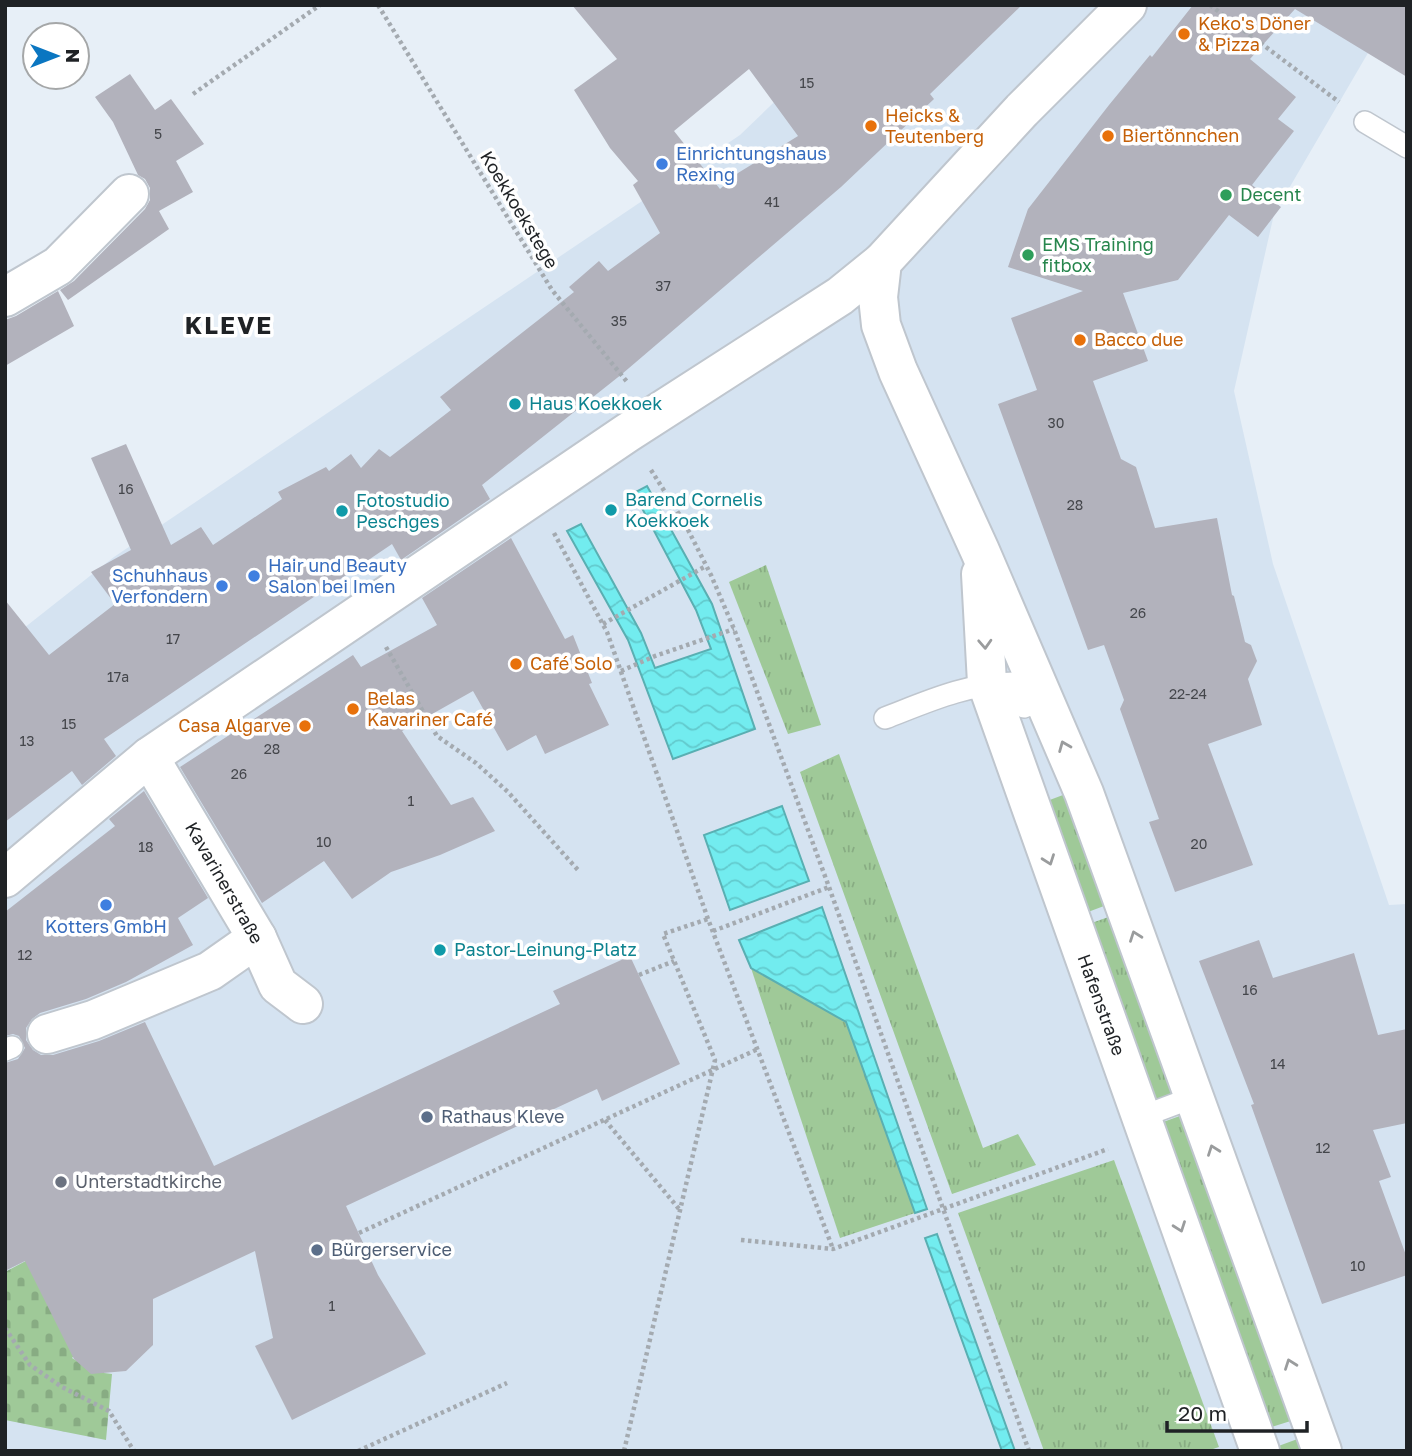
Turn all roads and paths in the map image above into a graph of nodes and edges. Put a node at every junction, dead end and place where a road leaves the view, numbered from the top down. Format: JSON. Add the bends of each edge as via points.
{"nodes":[{"id":1,"x":320,"y":5,"type":"edge"},
{"id":2,"x":378,"y":5,"type":"edge"},
{"id":3,"x":1127,"y":5,"type":"edge"},
{"id":4,"x":1210,"y":5,"type":"edge"},
{"id":5,"x":193,"y":94,"type":"dead end"},
{"id":6,"x":1365,"y":122,"type":"joint"},
{"id":7,"x":1407,"y":148,"type":"edge"},
{"id":8,"x":129,"y":194,"type":"dead end"},
{"id":9,"x":882,"y":262,"type":"junction"},
{"id":10,"x":5,"y":297,"type":"edge"},
{"id":11,"x":640,"y":426,"type":"junction"},
{"id":12,"x":534,"y":497,"type":"junction"},
{"id":13,"x":980,"y":551,"type":"junction"},
{"id":14,"x":706,"y":566,"type":"junction"},
{"id":15,"x":366,"y":609,"type":"junction"},
{"id":16,"x":603,"y":624,"type":"junction"},
{"id":17,"x":734,"y":629,"type":"junction"},
{"id":18,"x":621,"y":671,"type":"junction"},
{"id":19,"x":987,"y":683,"type":"junction"},
{"id":20,"x":1045,"y":698,"type":"junction"},
{"id":21,"x":884,"y":718,"type":"dead end"},
{"id":22,"x":149,"y":757,"type":"junction"},
{"id":23,"x":11,"y":864,"type":"edge"},
{"id":24,"x":578,"y":870,"type":"dead end"},
{"id":25,"x":829,"y":887,"type":"junction"},
{"id":26,"x":708,"y":919,"type":"junction"},
{"id":27,"x":713,"y":931,"type":"junction"},
{"id":28,"x":257,"y":938,"type":"junction"},
{"id":29,"x":674,"y":961,"type":"junction"},
{"id":30,"x":639,"y":975,"type":"dead end"},
{"id":31,"x":303,"y":1004,"type":"dead end"},
{"id":32,"x":47,"y":1034,"type":"dead end"},
{"id":33,"x":758,"y":1048,"type":"junction"},
{"id":34,"x":711,"y":1069,"type":"junction"},
{"id":35,"x":1194,"y":1097,"type":"junction"},
{"id":36,"x":605,"y":1119,"type":"junction"},
{"id":37,"x":1144,"y":1125,"type":"junction"},
{"id":38,"x":679,"y":1209,"type":"junction"},
{"id":39,"x":943,"y":1209,"type":"junction"},
{"id":40,"x":359,"y":1233,"type":"dead end"},
{"id":41,"x":741,"y":1240,"type":"dead end"},
{"id":42,"x":833,"y":1248,"type":"junction"},
{"id":43,"x":5,"y":1328,"type":"edge"},
{"id":44,"x":508,"y":1383,"type":"dead end"},
{"id":45,"x":134,"y":1451,"type":"edge"},
{"id":46,"x":358,"y":1451,"type":"edge"},
{"id":47,"x":624,"y":1451,"type":"edge"},
{"id":48,"x":1029,"y":1451,"type":"edge"},
{"id":49,"x":1259,"y":1451,"type":"edge"},
{"id":50,"x":1322,"y":1451,"type":"edge"}],
"edges":[{"from":1,"to":5,"type":"path"},
{"from":2,"to":11,"type":"path","name":"Koekkoekstege","via":[[552,290],[635,392]]},
{"from":3,"to":9,"type":"street","via":[[1022,110]]},
{"from":4,"to":6,"type":"path"},
{"from":6,"to":7,"type":"lane"},
{"from":8,"to":10,"type":"street","via":[[58,266]]},
{"from":9,"to":11,"type":"street","via":[[840,296]]},
{"from":9,"to":13,"type":"street","via":[[877,297],[881,325]]},
{"from":11,"to":12,"type":"street"},
{"from":11,"to":14,"type":"path","name":"Koekkoekstege"},
{"from":12,"to":15,"type":"street"},
{"from":12,"to":16,"type":"path"},
{"from":13,"to":19,"type":"street","name":"Hafenstraße","one_way":true},
{"from":13,"to":20,"type":"street"},
{"from":14,"to":16,"type":"path"},
{"from":14,"to":17,"type":"path","name":"Koekkoekstege"},
{"from":15,"to":22,"type":"street"},
{"from":15,"to":24,"type":"path","via":[[437,736],[508,792]]},
{"from":16,"to":18,"type":"path"},
{"from":17,"to":18,"type":"path"},
{"from":17,"to":25,"type":"path","name":"Koekkoekstege"},
{"from":18,"to":26,"type":"path"},
{"from":19,"to":20,"type":"lane","via":[[1014,683],[1024,707]]},
{"from":19,"to":21,"type":"lane"},
{"from":19,"to":37,"type":"street","name":"Hafenstraße","one_way":true},
{"from":35,"to":20,"type":"street","one_way":true},
{"from":22,"to":23,"type":"street"},
{"from":22,"to":28,"type":"street","name":"Kavarinerstraße"},
{"from":25,"to":27,"type":"path"},
{"from":25,"to":39,"type":"path","name":"Koekkoekstege"},
{"from":26,"to":27,"type":"path"},
{"from":26,"to":29,"type":"path","via":[[663,934]]},
{"from":27,"to":33,"type":"path"},
{"from":28,"to":31,"type":"street","name":"Kavarinerstraße","via":[[278,985]]},
{"from":28,"to":32,"type":"street","via":[[210,971],[93,1020]]},
{"from":29,"to":30,"type":"path"},
{"from":29,"to":34,"type":"path","via":[[715,1060]]},
{"from":33,"to":34,"type":"path"},
{"from":33,"to":42,"type":"path"},
{"from":34,"to":36,"type":"path"},
{"from":34,"to":38,"type":"path"},
{"from":35,"to":37,"type":"lane"},
{"from":50,"to":35,"type":"street","one_way":true},
{"from":36,"to":38,"type":"path"},
{"from":36,"to":40,"type":"path"},
{"from":37,"to":39,"type":"path"},
{"from":37,"to":49,"type":"street","name":"Hafenstraße","one_way":true},
{"from":38,"to":47,"type":"path"},
{"from":39,"to":42,"type":"path"},
{"from":39,"to":48,"type":"path","name":"Koekkoekstege"},
{"from":41,"to":42,"type":"path"},
{"from":43,"to":45,"type":"path","via":[[30,1366],[108,1411]]},
{"from":44,"to":46,"type":"path"}]}
